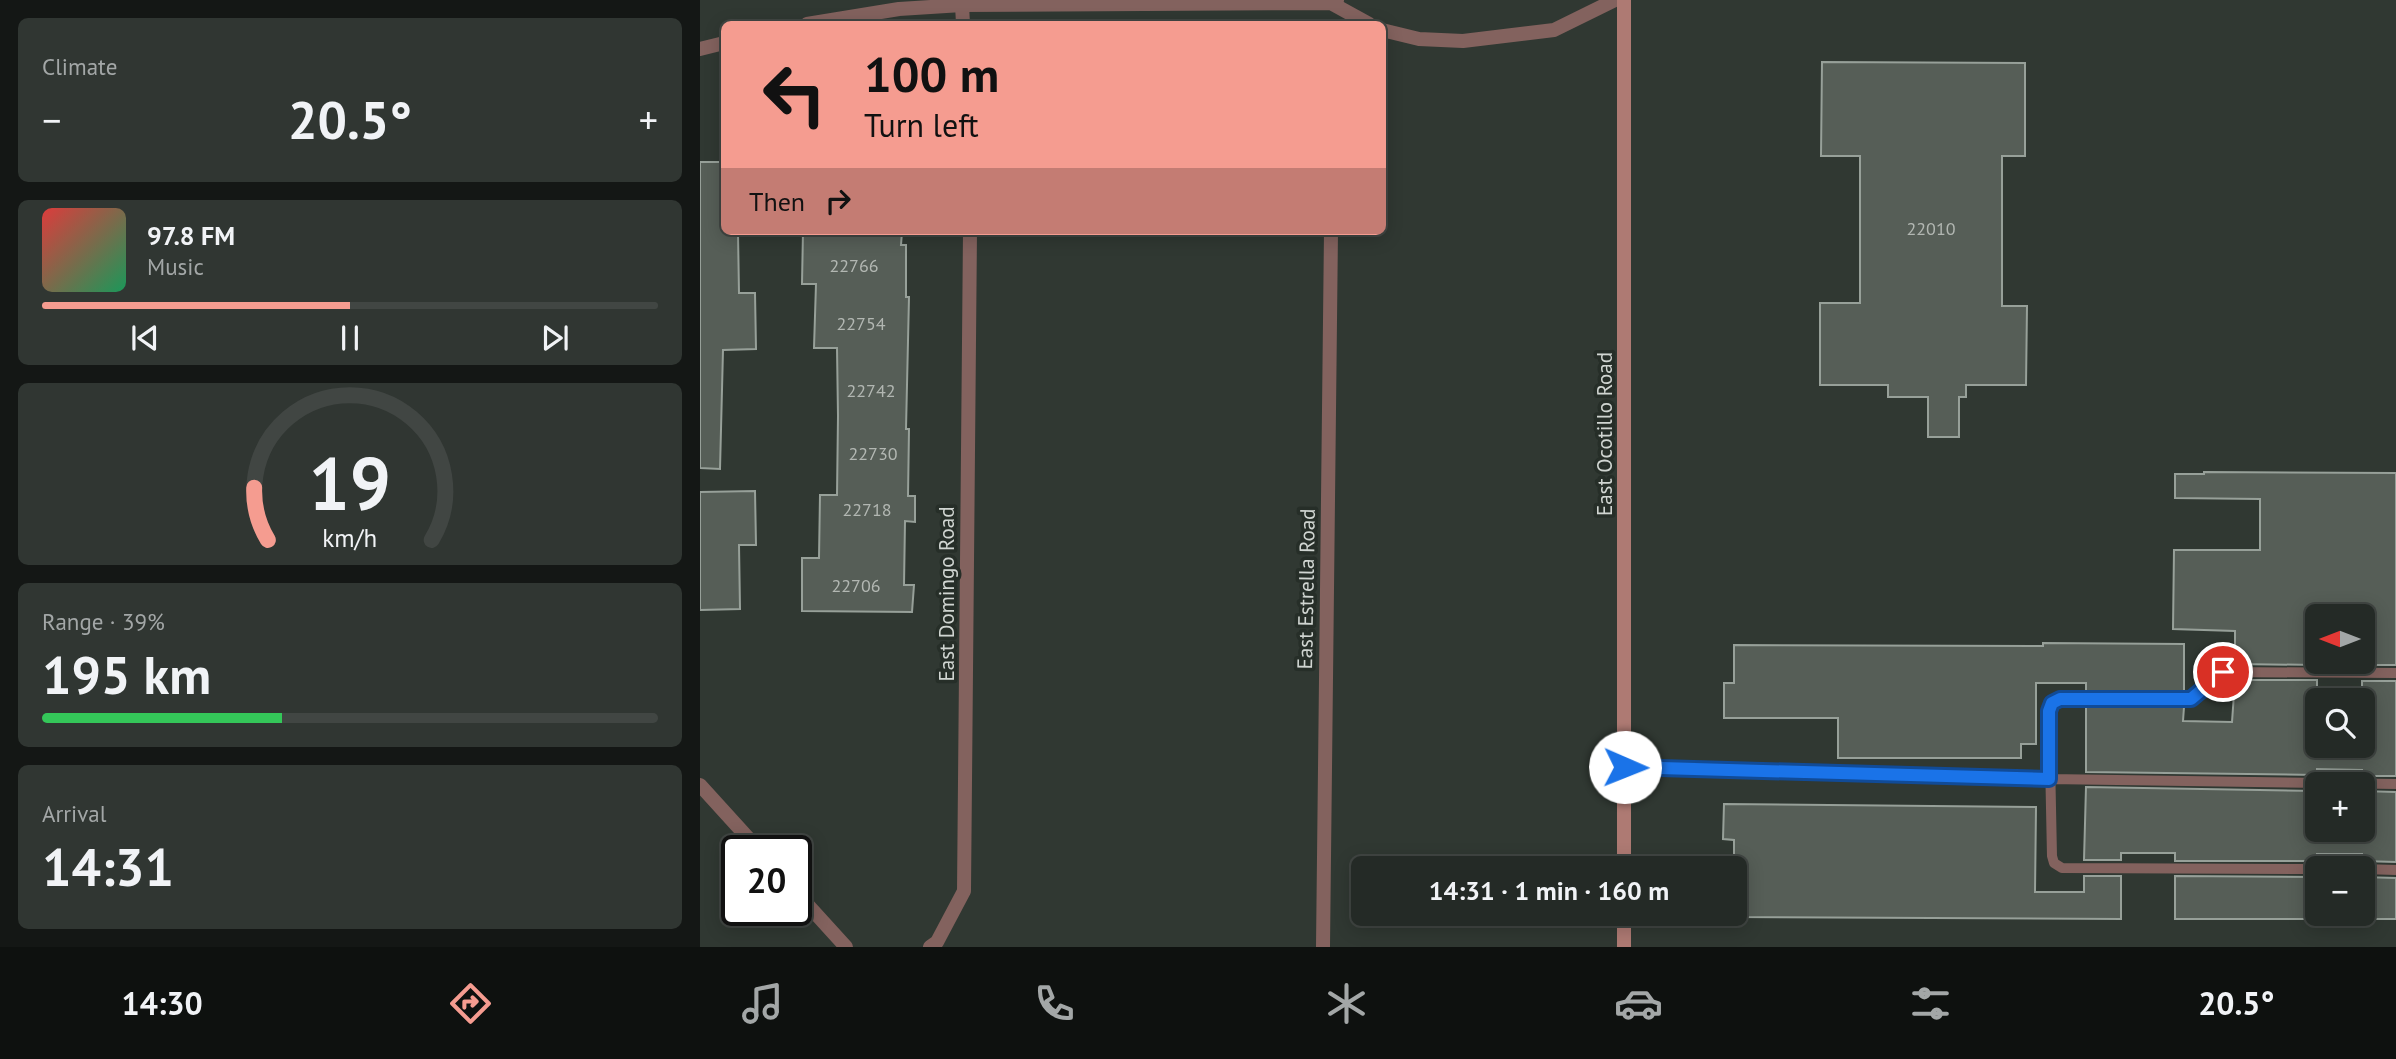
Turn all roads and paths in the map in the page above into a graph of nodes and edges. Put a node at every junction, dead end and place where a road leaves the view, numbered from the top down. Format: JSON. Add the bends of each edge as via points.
{"nodes":[{"id":1,"x":1615,"y":0,"type":"edge"},
{"id":2,"x":1624,"y":0,"type":"edge"},
{"id":3,"x":1150,"y":1,"type":"edge"},
{"id":4,"x":1334,"y":2,"type":"edge"},
{"id":5,"x":962,"y":5,"type":"junction"},
{"id":6,"x":825,"y":21,"type":"edge"},
{"id":7,"x":963,"y":21,"type":"edge"},
{"id":8,"x":1364,"y":21,"type":"edge"},
{"id":9,"x":1386,"y":31,"type":"edge"},
{"id":10,"x":721,"y":44,"type":"edge"},
{"id":11,"x":700,"y":49,"type":"edge"},
{"id":12,"x":970,"y":235,"type":"edge"},
{"id":13,"x":1331,"y":235,"type":"edge"},
{"id":14,"x":2396,"y":673,"type":"edge"},
{"id":15,"x":1625,"y":767,"type":"junction"},
{"id":16,"x":2049,"y":779,"type":"junction"},
{"id":17,"x":2396,"y":784,"type":"edge"},
{"id":18,"x":700,"y":785,"type":"edge"},
{"id":19,"x":745,"y":835,"type":"edge"},
{"id":20,"x":1625,"y":856,"type":"edge"},
{"id":21,"x":2305,"y":869,"type":"edge"},
{"id":22,"x":2375,"y":869,"type":"edge"},
{"id":23,"x":2396,"y":870,"type":"edge"},
{"id":24,"x":812,"y":910,"type":"edge"},
{"id":25,"x":1624,"y":926,"type":"edge"},
{"id":26,"x":846,"y":947,"type":"edge"},
{"id":27,"x":930,"y":947,"type":"edge"},
{"id":28,"x":1323,"y":947,"type":"edge"},
{"id":29,"x":1624,"y":947,"type":"edge"}],
"edges":[{"from":1,"to":9,"type":"street","via":[[1554,30],[1463,41],[1419,39]]},
{"from":2,"to":15,"type":"main road","name":"East Ocotillo Road"},
{"from":3,"to":4,"type":"street"},
{"from":3,"to":5,"type":"street"},
{"from":4,"to":8,"type":"street"},
{"from":5,"to":6,"type":"street"},
{"from":5,"to":7,"type":"street"},
{"from":10,"to":11,"type":"street"},
{"from":12,"to":27,"type":"street","name":"East Domingo Road","via":[[964,891]]},
{"from":13,"to":28,"type":"street","name":"East Estrella Road"},
{"from":14,"to":16,"type":"lane","via":[[2223,672],[2191,699],[2060,699],[2049,711]]},
{"from":15,"to":16,"type":"lane"},
{"from":15,"to":20,"type":"main road","name":"East Ocotillo Road"},
{"from":16,"to":17,"type":"lane"},
{"from":16,"to":21,"type":"lane","via":[[2052,856],[2062,868]]},
{"from":18,"to":19,"type":"street"},
{"from":22,"to":23,"type":"lane"},
{"from":24,"to":26,"type":"street"},
{"from":25,"to":29,"type":"main road"}]}
